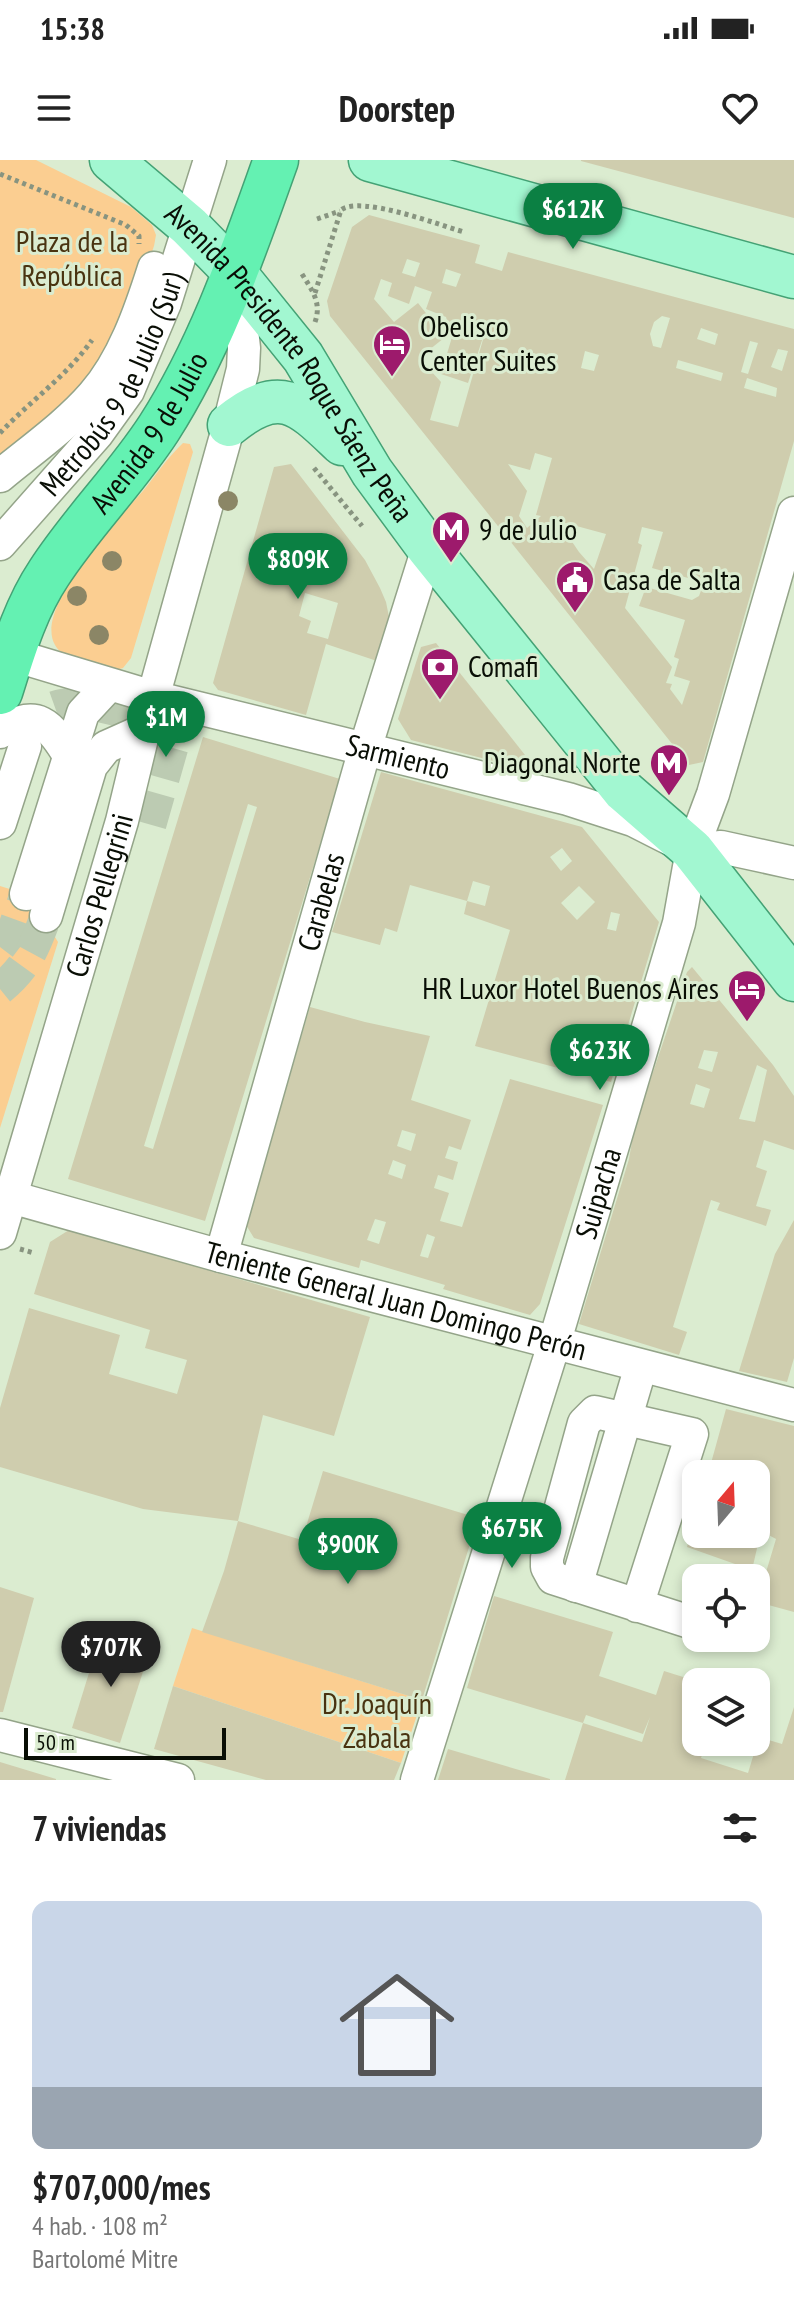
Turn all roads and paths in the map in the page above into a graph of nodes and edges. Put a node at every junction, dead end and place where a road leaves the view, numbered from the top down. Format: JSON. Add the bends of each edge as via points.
{"nodes":[{"id":1,"x":111,"y":160,"type":"edge"},
{"id":2,"x":188,"y":160,"type":"edge"},
{"id":3,"x":210,"y":160,"type":"edge"},
{"id":4,"x":276,"y":160,"type":"edge"},
{"id":5,"x":370,"y":160,"type":"edge"},
{"id":6,"x":0,"y":174,"type":"edge"},
{"id":7,"x":341,"y":210,"type":"junction"},
{"id":8,"x":180,"y":218,"type":"junction"},
{"id":9,"x":317,"y":219,"type":"dead end"},
{"id":10,"x":464,"y":232,"type":"dead end"},
{"id":11,"x":139,"y":248,"type":"dead end"},
{"id":12,"x":236,"y":274,"type":"junction"},
{"id":13,"x":302,"y":274,"type":"dead end"},
{"id":14,"x":794,"y":277,"type":"edge"},
{"id":15,"x":96,"y":334,"type":"dead end"},
{"id":16,"x":229,"y":425,"type":"junction"},
{"id":17,"x":0,"y":433,"type":"edge"},
{"id":18,"x":308,"y":460,"type":"dead end"},
{"id":19,"x":372,"y":472,"type":"junction"},
{"id":20,"x":0,"y":476,"type":"edge"},
{"id":21,"x":794,"y":513,"type":"edge"},
{"id":22,"x":362,"y":526,"type":"dead end"},
{"id":23,"x":0,"y":544,"type":"edge"},
{"id":24,"x":428,"y":548,"type":"junction"},
{"id":25,"x":4,"y":666,"type":"edge"},
{"id":26,"x":109,"y":685,"type":"junction"},
{"id":27,"x":153,"y":697,"type":"junction"},
{"id":28,"x":144,"y":730,"type":"junction"},
{"id":29,"x":12,"y":739,"type":"edge"},
{"id":30,"x":365,"y":749,"type":"junction"},
{"id":31,"x":70,"y":757,"type":"junction"},
{"id":32,"x":0,"y":823,"type":"edge"},
{"id":33,"x":692,"y":850,"type":"junction"},
{"id":34,"x":794,"y":863,"type":"edge"},
{"id":35,"x":794,"y":980,"type":"edge"},
{"id":36,"x":5,"y":1195,"type":"edge"},
{"id":37,"x":0,"y":1233,"type":"edge"},
{"id":38,"x":221,"y":1256,"type":"junction"},
{"id":39,"x":554,"y":1344,"type":"junction"},
{"id":40,"x":641,"y":1366,"type":"junction"},
{"id":41,"x":706,"y":1383,"type":"junction"},
{"id":42,"x":794,"y":1405,"type":"edge"},
{"id":43,"x":626,"y":1418,"type":"junction"},
{"id":44,"x":692,"y":1434,"type":"junction"},
{"id":45,"x":637,"y":1606,"type":"junction"},
{"id":46,"x":682,"y":1620,"type":"edge"},
{"id":47,"x":0,"y":1735,"type":"edge"},
{"id":48,"x":178,"y":1780,"type":"edge"},
{"id":49,"x":417,"y":1780,"type":"edge"}],
"edges":[{"from":1,"to":8,"type":"main road","name":"Avenida Presidente Roque Sáenz Peña"},
{"from":2,"to":8,"type":"street"},
{"from":3,"to":8,"type":"street","name":"Metrobús 9 de Julio (Sur)"},
{"from":4,"to":12,"type":"highway","name":"Avenida 9 de Julio"},
{"from":5,"to":14,"type":"main road"},
{"from":6,"to":11,"type":"path","via":[[126,225],[139,236]]},
{"from":7,"to":9,"type":"path"},
{"from":7,"to":10,"type":"path","via":[[369,205]]},
{"from":7,"to":13,"type":"path","via":[[315,294]]},
{"from":8,"to":12,"type":"main road","name":"Avenida Presidente Roque Sáenz Peña"},
{"from":8,"to":20,"type":"street","via":[[108,376],[82,407]]},
{"from":8,"to":23,"type":"street","name":"Metrobús 9 de Julio (Sur)","via":[[154,333],[128,391]]},
{"from":12,"to":16,"type":"street","name":"Carlos Pellegrini","via":[[244,348]]},
{"from":12,"to":19,"type":"main road","name":"Avenida Presidente Roque Sáenz Peña","via":[[303,357]]},
{"from":12,"to":25,"type":"highway","name":"Avenida 9 de Julio","via":[[171,408],[48,574]]},
{"from":15,"to":17,"type":"path","via":[[78,360]]},
{"from":16,"to":19,"type":"main road","via":[[261,404],[288,403],[308,412]]},
{"from":16,"to":27,"type":"street","name":"Carlos Pellegrini"},
{"from":18,"to":22,"type":"path"},
{"from":19,"to":24,"type":"main road","name":"Avenida Presidente Roque Sáenz Peña"},
{"from":21,"to":33,"type":"street","name":"Suipacha"},
{"from":24,"to":30,"type":"street","name":"Carabelas"},
{"from":24,"to":33,"type":"main road","name":"Avenida Presidente Roque Sáenz Peña","via":[[624,791]]},
{"from":25,"to":26,"type":"street","name":"Sarmiento"},
{"from":26,"to":27,"type":"street","name":"Sarmiento"},
{"from":26,"to":31,"type":"street","via":[[83,713]]},
{"from":27,"to":28,"type":"street","name":"Carlos Pellegrini"},
{"from":27,"to":30,"type":"street","name":"Sarmiento"},
{"from":28,"to":31,"type":"street","via":[[106,747],[91,766],[36,905]]},
{"from":28,"to":36,"type":"street","name":"Carlos Pellegrini","via":[[122,821]]},
{"from":29,"to":31,"type":"street","via":[[21,721],[40,722],[55,733]]},
{"from":29,"to":32,"type":"street"},
{"from":30,"to":33,"type":"street","name":"Sarmiento","via":[[568,799],[633,820]]},
{"from":30,"to":38,"type":"street","name":"Carabelas"},
{"from":33,"to":34,"type":"street","name":"Sarmiento","via":[[721,847]]},
{"from":33,"to":35,"type":"main road","name":"Avenida Presidente Roque Sáenz Peña"},
{"from":33,"to":39,"type":"street","name":"Suipacha","via":[[679,923]]},
{"from":36,"to":37,"type":"street","name":"Carlos Pellegrini"},
{"from":36,"to":38,"type":"street","name":"Teniente General Juan Domingo Perón"},
{"from":38,"to":39,"type":"street","name":"Teniente General Juan Domingo Perón"},
{"from":39,"to":40,"type":"street","name":"Teniente General Juan Domingo Perón"},
{"from":39,"to":49,"type":"street","name":"Suipacha"},
{"from":40,"to":41,"type":"street","name":"Teniente General Juan Domingo Perón"},
{"from":40,"to":43,"type":"street"},
{"from":41,"to":42,"type":"street","name":"Teniente General Juan Domingo Perón"},
{"from":41,"to":44,"type":"street"},
{"from":43,"to":44,"type":"street"},
{"from":43,"to":45,"type":"street","via":[[595,1412],[584,1423],[547,1567],[553,1578]]},
{"from":44,"to":45,"type":"street"},
{"from":45,"to":46,"type":"street"},
{"from":47,"to":48,"type":"street"}]}
